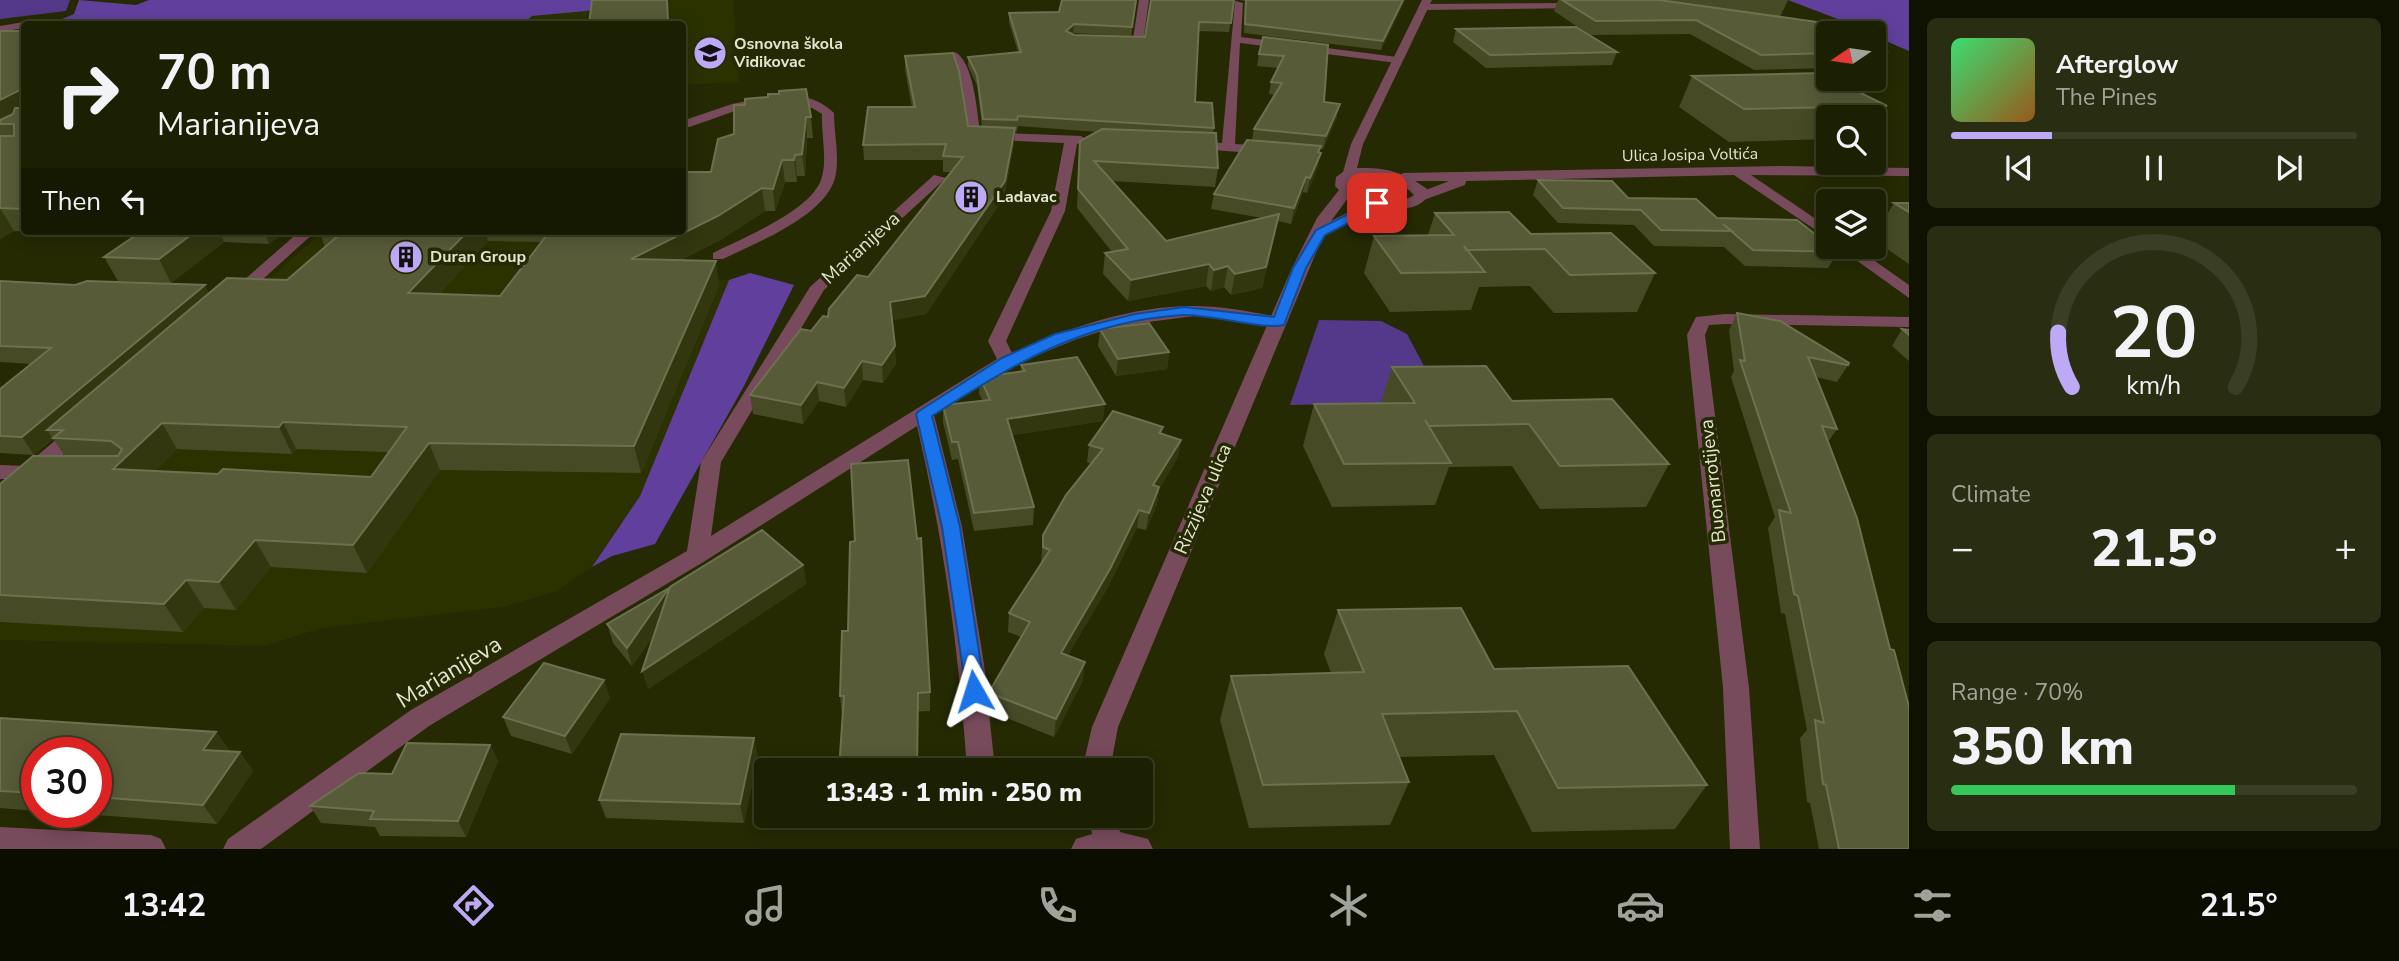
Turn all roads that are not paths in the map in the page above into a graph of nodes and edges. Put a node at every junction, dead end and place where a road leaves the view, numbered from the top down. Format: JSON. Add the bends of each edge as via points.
{"nodes":[{"id":1,"x":1144,"y":0,"type":"edge"},
{"id":2,"x":1253,"y":0,"type":"edge"},
{"id":3,"x":1236,"y":1,"type":"edge"},
{"id":4,"x":1425,"y":4,"type":"edge"},
{"id":5,"x":1595,"y":6,"type":"edge"},
{"id":6,"x":21,"y":25,"type":"edge"},
{"id":7,"x":0,"y":29,"type":"edge"},
{"id":8,"x":1236,"y":39,"type":"junction"},
{"id":9,"x":1112,"y":41,"type":"edge"},
{"id":10,"x":955,"y":55,"type":"edge"},
{"id":11,"x":1397,"y":60,"type":"junction"},
{"id":12,"x":686,"y":124,"type":"edge"},
{"id":13,"x":1173,"y":144,"type":"edge"},
{"id":14,"x":1228,"y":146,"type":"junction"},
{"id":15,"x":1357,"y":151,"type":"junction"},
{"id":16,"x":1283,"y":152,"type":"edge"},
{"id":17,"x":1737,"y":171,"type":"junction"},
{"id":18,"x":1909,"y":172,"type":"edge"},
{"id":19,"x":1387,"y":173,"type":"junction"},
{"id":20,"x":1349,"y":174,"type":"junction"},
{"id":21,"x":1403,"y":177,"type":"junction"},
{"id":22,"x":939,"y":178,"type":"dead end"},
{"id":23,"x":1471,"y":178,"type":"junction"},
{"id":24,"x":1346,"y":191,"type":"junction"},
{"id":25,"x":1421,"y":197,"type":"junction"},
{"id":26,"x":1377,"y":203,"type":"junction"},
{"id":27,"x":1816,"y":226,"type":"edge"},
{"id":28,"x":1320,"y":232,"type":"junction"},
{"id":29,"x":304,"y":235,"type":"edge"},
{"id":30,"x":718,"y":256,"type":"dead end"},
{"id":31,"x":1862,"y":259,"type":"edge"},
{"id":32,"x":212,"y":292,"type":"edge"},
{"id":33,"x":239,"y":292,"type":"junction"},
{"id":34,"x":1909,"y":293,"type":"edge"},
{"id":35,"x":218,"y":310,"type":"edge"},
{"id":36,"x":1279,"y":322,"type":"junction"},
{"id":37,"x":1909,"y":322,"type":"edge"},
{"id":38,"x":1007,"y":361,"type":"junction"},
{"id":39,"x":924,"y":414,"type":"junction"},
{"id":40,"x":92,"y":419,"type":"edge"},
{"id":41,"x":0,"y":472,"type":"edge"},
{"id":42,"x":29,"y":473,"type":"junction"},
{"id":43,"x":57,"y":474,"type":"edge"},
{"id":44,"x":0,"y":499,"type":"edge"},
{"id":45,"x":697,"y":555,"type":"junction"},
{"id":46,"x":980,"y":758,"type":"edge"},
{"id":47,"x":1099,"y":758,"type":"edge"},
{"id":48,"x":1099,"y":836,"type":"edge"},
{"id":49,"x":0,"y":840,"type":"edge"},
{"id":50,"x":151,"y":849,"type":"edge"},
{"id":51,"x":238,"y":849,"type":"edge"},
{"id":52,"x":1138,"y":849,"type":"edge"},
{"id":53,"x":1745,"y":849,"type":"edge"}],
"edges":[{"from":1,"to":9,"type":"street","via":[[1138,41]]},
{"from":2,"to":3,"type":"street"},
{"from":3,"to":8,"type":"street"},
{"from":4,"to":5,"type":"street"},
{"from":4,"to":11,"type":"street"},
{"from":6,"to":7,"type":"street"},
{"from":8,"to":11,"type":"street"},
{"from":8,"to":14,"type":"street"},
{"from":10,"to":38,"type":"street","via":[[968,85],[974,136],[1080,140],[1058,211],[997,341]]},
{"from":11,"to":15,"type":"street","via":[[1356,144]]},
{"from":12,"to":30,"type":"street","via":[[780,98],[808,101],[828,113],[828,180],[817,196],[797,214]]},
{"from":13,"to":14,"type":"street"},
{"from":14,"to":16,"type":"street"},
{"from":15,"to":19,"type":"street"},
{"from":15,"to":20,"type":"street"},
{"from":17,"to":18,"type":"street","name":"Ulica Josipa Voltića"},
{"from":17,"to":23,"type":"street","name":"Ulica Josipa Voltića"},
{"from":17,"to":27,"type":"street"},
{"from":19,"to":20,"type":"street"},
{"from":19,"to":21,"type":"street","name":"Ulica Josipa Voltića"},
{"from":20,"to":24,"type":"street","via":[[1341,182]]},
{"from":21,"to":23,"type":"street","name":"Ulica Josipa Voltića"},
{"from":21,"to":25,"type":"street","via":[[1419,186]]},
{"from":22,"to":45,"type":"street","name":"Marianijeva","via":[[818,287],[711,462]]},
{"from":23,"to":25,"type":"street","name":"Ulica Josipa Voltića"},
{"from":24,"to":26,"type":"street"},
{"from":24,"to":28,"type":"street","name":"Rizzijeva ulica","via":[[1325,213]]},
{"from":25,"to":26,"type":"street","name":"Ulica Josipa Voltića","via":[[1409,203]]},
{"from":26,"to":28,"type":"street"},
{"from":28,"to":36,"type":"street","name":"Rizzijeva ulica"},
{"from":29,"to":33,"type":"street"},
{"from":31,"to":34,"type":"street"},
{"from":32,"to":33,"type":"street"},
{"from":33,"to":35,"type":"street"},
{"from":36,"to":38,"type":"street","name":"Marianijeva","via":[[1184,311],[1135,318],[1060,337]]},
{"from":36,"to":47,"type":"street","name":"Rizzijeva ulica","via":[[1105,727]]},
{"from":37,"to":53,"type":"street","name":"Buonarrotijeva","via":[[1725,319],[1702,321],[1698,326],[1736,688]]},
{"from":38,"to":39,"type":"street","name":"Marianijeva"},
{"from":39,"to":45,"type":"street","name":"Marianijeva"},
{"from":39,"to":46,"type":"street","via":[[951,527],[972,664]]},
{"from":40,"to":42,"type":"street"},
{"from":41,"to":42,"type":"street"},
{"from":42,"to":43,"type":"street"},
{"from":42,"to":44,"type":"street"},
{"from":45,"to":51,"type":"street","name":"Marianijeva","via":[[420,719]]},
{"from":48,"to":52,"type":"street"},
{"from":49,"to":50,"type":"street"}]}
